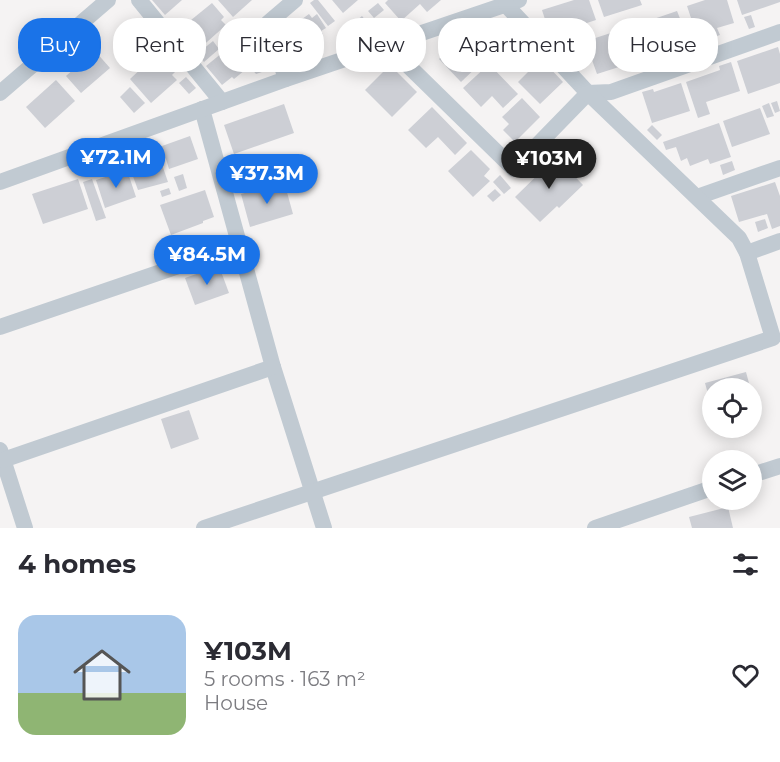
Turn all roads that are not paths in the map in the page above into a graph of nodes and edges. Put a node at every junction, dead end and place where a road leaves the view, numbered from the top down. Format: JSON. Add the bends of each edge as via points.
{"nodes":[{"id":1,"x":108,"y":0,"type":"edge"},
{"id":2,"x":139,"y":0,"type":"edge"},
{"id":3,"x":295,"y":0,"type":"edge"},
{"id":4,"x":513,"y":2,"type":"edge"},
{"id":5,"x":426,"y":32,"type":"edge"},
{"id":6,"x":780,"y":32,"type":"edge"},
{"id":7,"x":336,"y":62,"type":"edge"},
{"id":8,"x":415,"y":72,"type":"edge"},
{"id":9,"x":286,"y":79,"type":"junction"},
{"id":10,"x":0,"y":93,"type":"edge"},
{"id":11,"x":588,"y":93,"type":"junction"},
{"id":12,"x":222,"y":102,"type":"junction"},
{"id":13,"x":202,"y":109,"type":"junction"},
{"id":14,"x":780,"y":168,"type":"edge"},
{"id":15,"x":0,"y":182,"type":"edge"},
{"id":16,"x":698,"y":197,"type":"junction"},
{"id":17,"x":780,"y":241,"type":"edge"},
{"id":18,"x":240,"y":245,"type":"junction"},
{"id":19,"x":747,"y":253,"type":"junction"},
{"id":20,"x":0,"y":327,"type":"edge"},
{"id":21,"x":273,"y":368,"type":"junction"},
{"id":22,"x":1,"y":455,"type":"edge"},
{"id":23,"x":780,"y":466,"type":"edge"},
{"id":24,"x":762,"y":472,"type":"edge"},
{"id":25,"x":702,"y":491,"type":"edge"},
{"id":26,"x":313,"y":493,"type":"junction"},
{"id":27,"x":25,"y":528,"type":"edge"},
{"id":28,"x":204,"y":528,"type":"edge"},
{"id":29,"x":324,"y":528,"type":"edge"},
{"id":30,"x":595,"y":528,"type":"edge"}],
"edges":[{"from":1,"to":10,"type":"street"},
{"from":2,"to":12,"type":"street"},
{"from":3,"to":9,"type":"street","via":[[268,23]]},
{"from":4,"to":5,"type":"street"},
{"from":4,"to":11,"type":"street"},
{"from":6,"to":11,"type":"street","via":[[611,92]]},
{"from":7,"to":9,"type":"street"},
{"from":8,"to":11,"type":"street","via":[[514,169]]},
{"from":9,"to":12,"type":"street"},
{"from":11,"to":16,"type":"street"},
{"from":12,"to":13,"type":"street"},
{"from":13,"to":15,"type":"street"},
{"from":13,"to":18,"type":"street"},
{"from":14,"to":16,"type":"street"},
{"from":16,"to":19,"type":"street","via":[[739,238]]},
{"from":17,"to":19,"type":"street"},
{"from":18,"to":20,"type":"street"},
{"from":18,"to":21,"type":"street"},
{"from":19,"to":26,"type":"street","via":[[772,338]]},
{"from":21,"to":22,"type":"street"},
{"from":21,"to":26,"type":"street"},
{"from":22,"to":27,"type":"street"},
{"from":23,"to":24,"type":"street"},
{"from":25,"to":30,"type":"street"},
{"from":26,"to":28,"type":"street"},
{"from":26,"to":29,"type":"street"}]}
